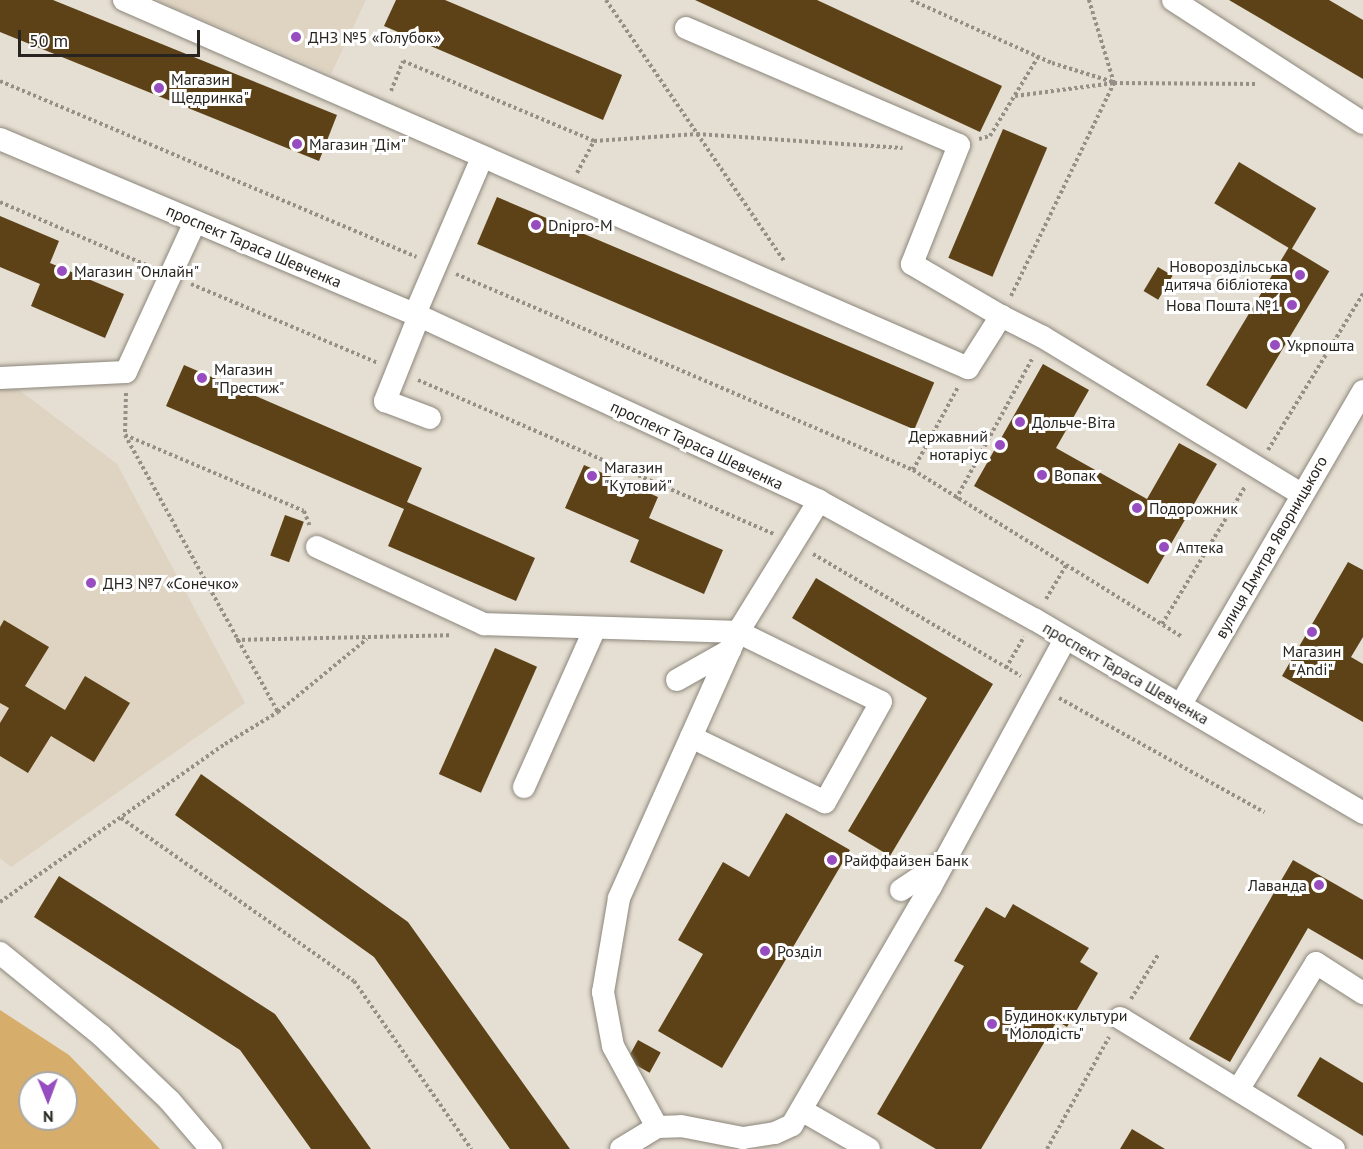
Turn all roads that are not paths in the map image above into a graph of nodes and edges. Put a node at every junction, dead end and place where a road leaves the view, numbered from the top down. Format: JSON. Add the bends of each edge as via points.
{"nodes":[{"id":1,"x":124,"y":0,"type":"edge"},
{"id":2,"x":1173,"y":0,"type":"edge"},
{"id":3,"x":686,"y":28,"type":"dead end"},
{"id":4,"x":1363,"y":123,"type":"edge"},
{"id":5,"x":0,"y":139,"type":"edge"},
{"id":6,"x":482,"y":158,"type":"junction"},
{"id":7,"x":195,"y":222,"type":"junction"},
{"id":8,"x":417,"y":315,"type":"junction"},
{"id":9,"x":1001,"y":316,"type":"junction"},
{"id":10,"x":0,"y":378,"type":"edge"},
{"id":11,"x":1363,"y":391,"type":"edge"},
{"id":12,"x":430,"y":418,"type":"dead end"},
{"id":13,"x":1301,"y":494,"type":"junction"},
{"id":14,"x":819,"y":501,"type":"junction"},
{"id":15,"x":317,"y":547,"type":"road end"},
{"id":16,"x":595,"y":628,"type":"junction"},
{"id":17,"x":1065,"y":639,"type":"junction"},
{"id":18,"x":734,"y":641,"type":"junction"},
{"id":19,"x":677,"y":680,"type":"dead end"},
{"id":20,"x":1181,"y":704,"type":"junction"},
{"id":21,"x":691,"y":736,"type":"junction"},
{"id":22,"x":524,"y":787,"type":"dead end"},
{"id":23,"x":1363,"y":813,"type":"edge"},
{"id":24,"x":945,"y":861,"type":"junction"},
{"id":25,"x":902,"y":890,"type":"dead end"},
{"id":26,"x":0,"y":953,"type":"edge"},
{"id":27,"x":1363,"y":993,"type":"edge"},
{"id":28,"x":1120,"y":1018,"type":"road end"},
{"id":29,"x":1238,"y":1090,"type":"junction"},
{"id":30,"x":803,"y":1111,"type":"junction"},
{"id":31,"x":657,"y":1127,"type":"junction"},
{"id":32,"x":212,"y":1149,"type":"edge"},
{"id":33,"x":621,"y":1149,"type":"edge"},
{"id":34,"x":869,"y":1149,"type":"edge"},
{"id":35,"x":1334,"y":1149,"type":"edge"}],
"edges":[{"from":1,"to":6,"type":"street"},
{"from":2,"to":4,"type":"street"},
{"from":3,"to":9,"type":"street","via":[[959,146],[912,264]]},
{"from":5,"to":7,"type":"street","name":"проспект Тараса Шевченка"},
{"from":6,"to":8,"type":"street","via":[[434,265]]},
{"from":6,"to":9,"type":"street","via":[[968,368]]},
{"from":7,"to":8,"type":"street","name":"проспект Тараса Шевченка"},
{"from":7,"to":10,"type":"street","via":[[126,372]]},
{"from":8,"to":12,"type":"street","via":[[385,401]]},
{"from":8,"to":14,"type":"street","name":"проспект Тараса Шевченка"},
{"from":9,"to":13,"type":"street","via":[[1044,337]]},
{"from":11,"to":13,"type":"street","name":"вулиця Дмитра Яворницького"},
{"from":13,"to":20,"type":"street","name":"вулиця Дмитра Яворницького"},
{"from":14,"to":17,"type":"street","name":"проспект Тараса Шевченка"},
{"from":14,"to":18,"type":"street"},
{"from":15,"to":16,"type":"street","via":[[484,624]]},
{"from":16,"to":18,"type":"street"},
{"from":16,"to":22,"type":"street"},
{"from":17,"to":20,"type":"street","name":"проспект Тараса Шевченка"},
{"from":17,"to":24,"type":"street"},
{"from":18,"to":19,"type":"street"},
{"from":18,"to":21,"type":"street"},
{"from":18,"to":21,"type":"street","via":[[880,702],[825,802]]},
{"from":20,"to":23,"type":"street","name":"проспект Тараса Шевченка"},
{"from":21,"to":31,"type":"street","via":[[619,898],[603,992],[613,1046]]},
{"from":24,"to":25,"type":"street"},
{"from":24,"to":30,"type":"street"},
{"from":26,"to":32,"type":"street","via":[[101,1035],[170,1101]]},
{"from":27,"to":29,"type":"street","via":[[1316,963]]},
{"from":28,"to":29,"type":"street"},
{"from":29,"to":35,"type":"street"},
{"from":30,"to":31,"type":"street","via":[[784,1129],[743,1138],[681,1126]]},
{"from":30,"to":34,"type":"street"},
{"from":31,"to":33,"type":"street"}]}
